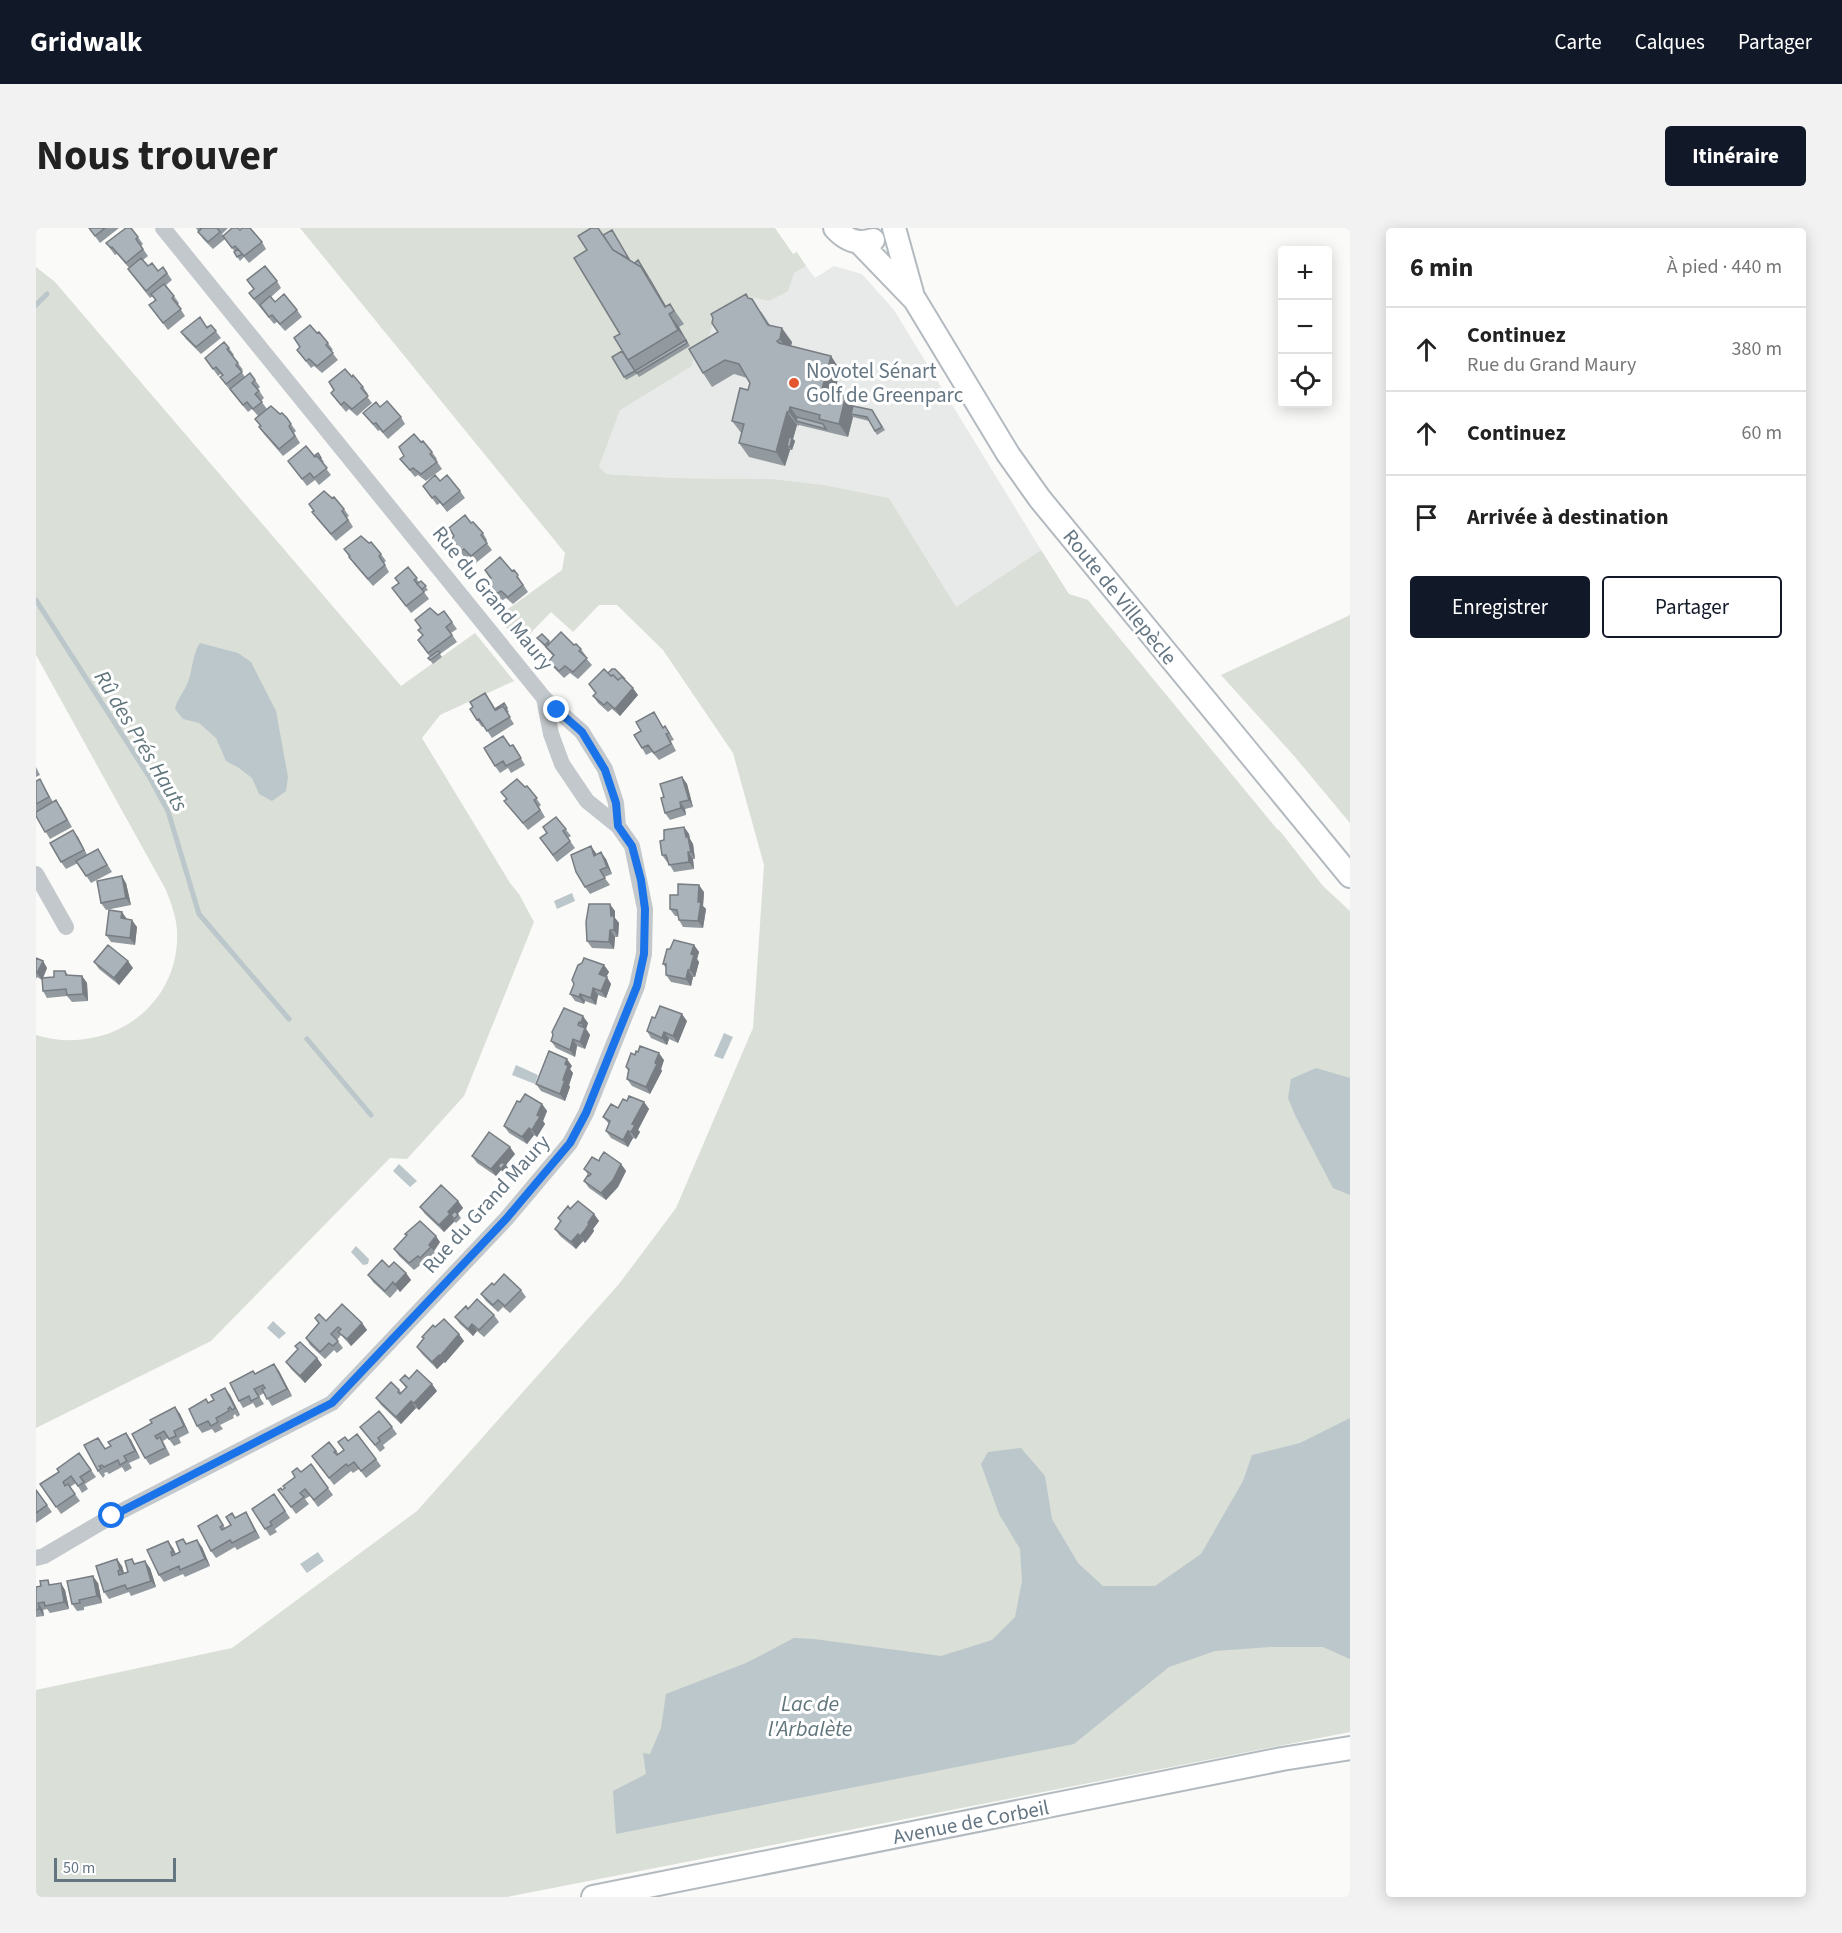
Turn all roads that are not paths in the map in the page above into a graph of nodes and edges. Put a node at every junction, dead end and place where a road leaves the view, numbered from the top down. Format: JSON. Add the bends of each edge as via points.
{"nodes":[{"id":1,"x":163,"y":228,"type":"edge"},
{"id":2,"x":835,"y":228,"type":"edge"},
{"id":3,"x":888,"y":228,"type":"edge"},
{"id":4,"x":894,"y":228,"type":"edge"},
{"id":5,"x":860,"y":243,"type":"junction"},
{"id":6,"x":915,"y":300,"type":"junction"},
{"id":7,"x":544,"y":698,"type":"junction"},
{"id":8,"x":618,"y":826,"type":"junction"},
{"id":9,"x":36,"y":874,"type":"edge"},
{"id":10,"x":1350,"y":876,"type":"edge"},
{"id":11,"x":66,"y":927,"type":"dead end"},
{"id":12,"x":36,"y":1558,"type":"edge"},
{"id":13,"x":1350,"y":1748,"type":"edge"},
{"id":14,"x":593,"y":1897,"type":"edge"}],
"edges":[{"from":1,"to":7,"type":"street","name":"Rue du Grand Maury"},
{"from":2,"to":5,"type":"main road","name":"Route de Villepècle","via":[[850,241]]},
{"from":3,"to":5,"type":"main road","via":[[871,242]]},
{"from":4,"to":6,"type":"main road","name":"Route de Villepècle"},
{"from":5,"to":6,"type":"main road","name":"Route de Villepècle"},
{"from":6,"to":10,"type":"main road","name":"Route de Villepècle","via":[[1008,454],[1040,499]]},
{"from":7,"to":8,"type":"street","name":"Rue du Grand Maury","via":[[562,764],[587,801]]},
{"from":7,"to":8,"type":"street","via":[[582,732],[605,770],[616,803]]},
{"from":8,"to":12,"type":"street","name":"Rue du Grand Maury","via":[[632,846],[641,880],[644,954],[618,1037],[570,1143],[506,1219],[332,1403]]},
{"from":9,"to":11,"type":"street"},
{"from":13,"to":14,"type":"main road","name":"Avenue de Corbeil"}]}
